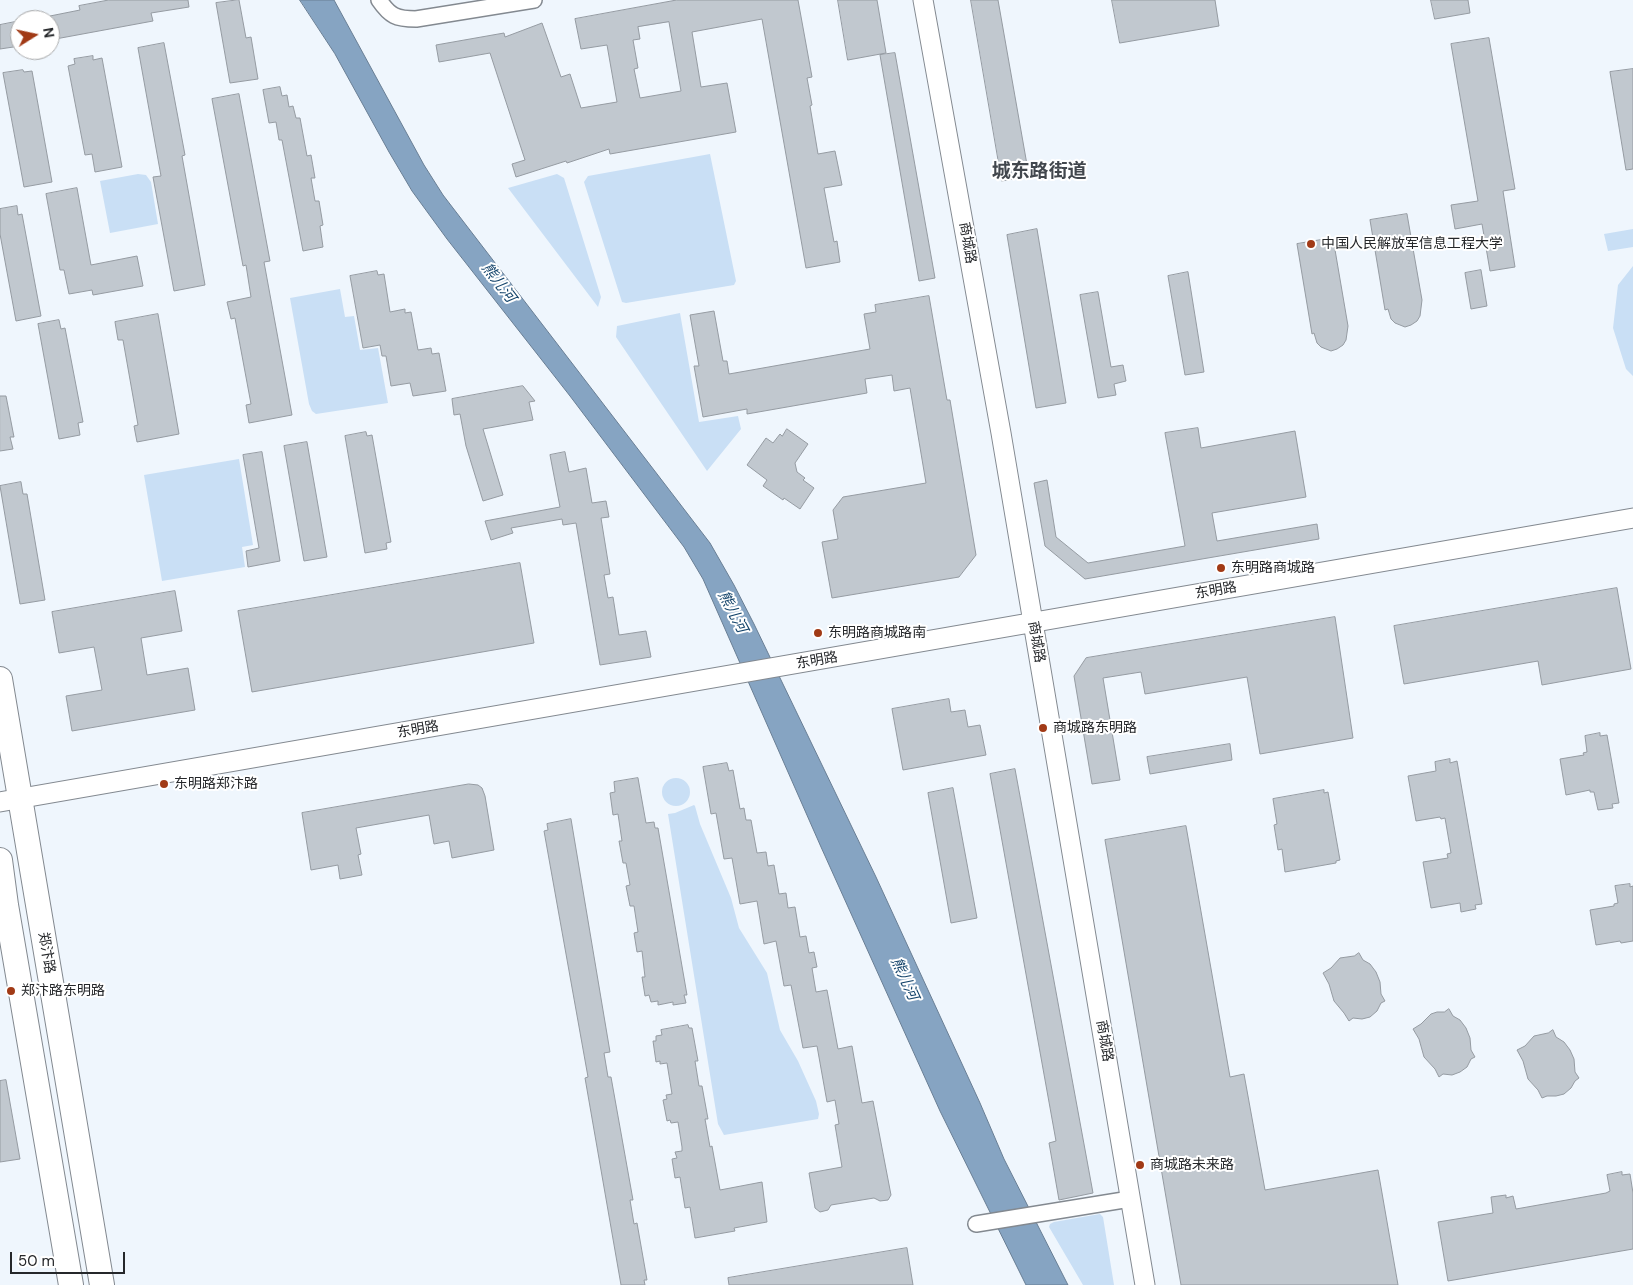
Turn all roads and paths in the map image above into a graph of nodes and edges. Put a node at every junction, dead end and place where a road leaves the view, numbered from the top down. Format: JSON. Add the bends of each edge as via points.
{"nodes":[{"id":1,"x":379,"y":0,"type":"edge"},
{"id":2,"x":534,"y":0,"type":"edge"},
{"id":3,"x":923,"y":0,"type":"edge"},
{"id":4,"x":1633,"y":518,"type":"edge"},
{"id":5,"x":1033,"y":623,"type":"junction"},
{"id":6,"x":0,"y":679,"type":"edge"},
{"id":7,"x":10,"y":801,"type":"edge"},
{"id":8,"x":0,"y":860,"type":"edge"},
{"id":9,"x":1130,"y":1199,"type":"junction"},
{"id":10,"x":976,"y":1224,"type":"dead end"},
{"id":11,"x":71,"y":1285,"type":"edge"},
{"id":12,"x":102,"y":1285,"type":"edge"},
{"id":13,"x":1145,"y":1285,"type":"edge"}],
"edges":[{"from":1,"to":2,"type":"street","via":[[387,12],[401,19],[416,19]]},
{"from":3,"to":5,"type":"street","name":"商城路"},
{"from":4,"to":5,"type":"street","name":"东明路"},
{"from":5,"to":7,"type":"street","name":"东明路"},
{"from":5,"to":9,"type":"street","name":"商城路"},
{"from":6,"to":7,"type":"main road","name":"郑汴路"},
{"from":7,"to":12,"type":"main road","name":"郑汴路"},
{"from":8,"to":11,"type":"main road"},
{"from":9,"to":10,"type":"street"},
{"from":9,"to":13,"type":"street","name":"商城路"}]}
